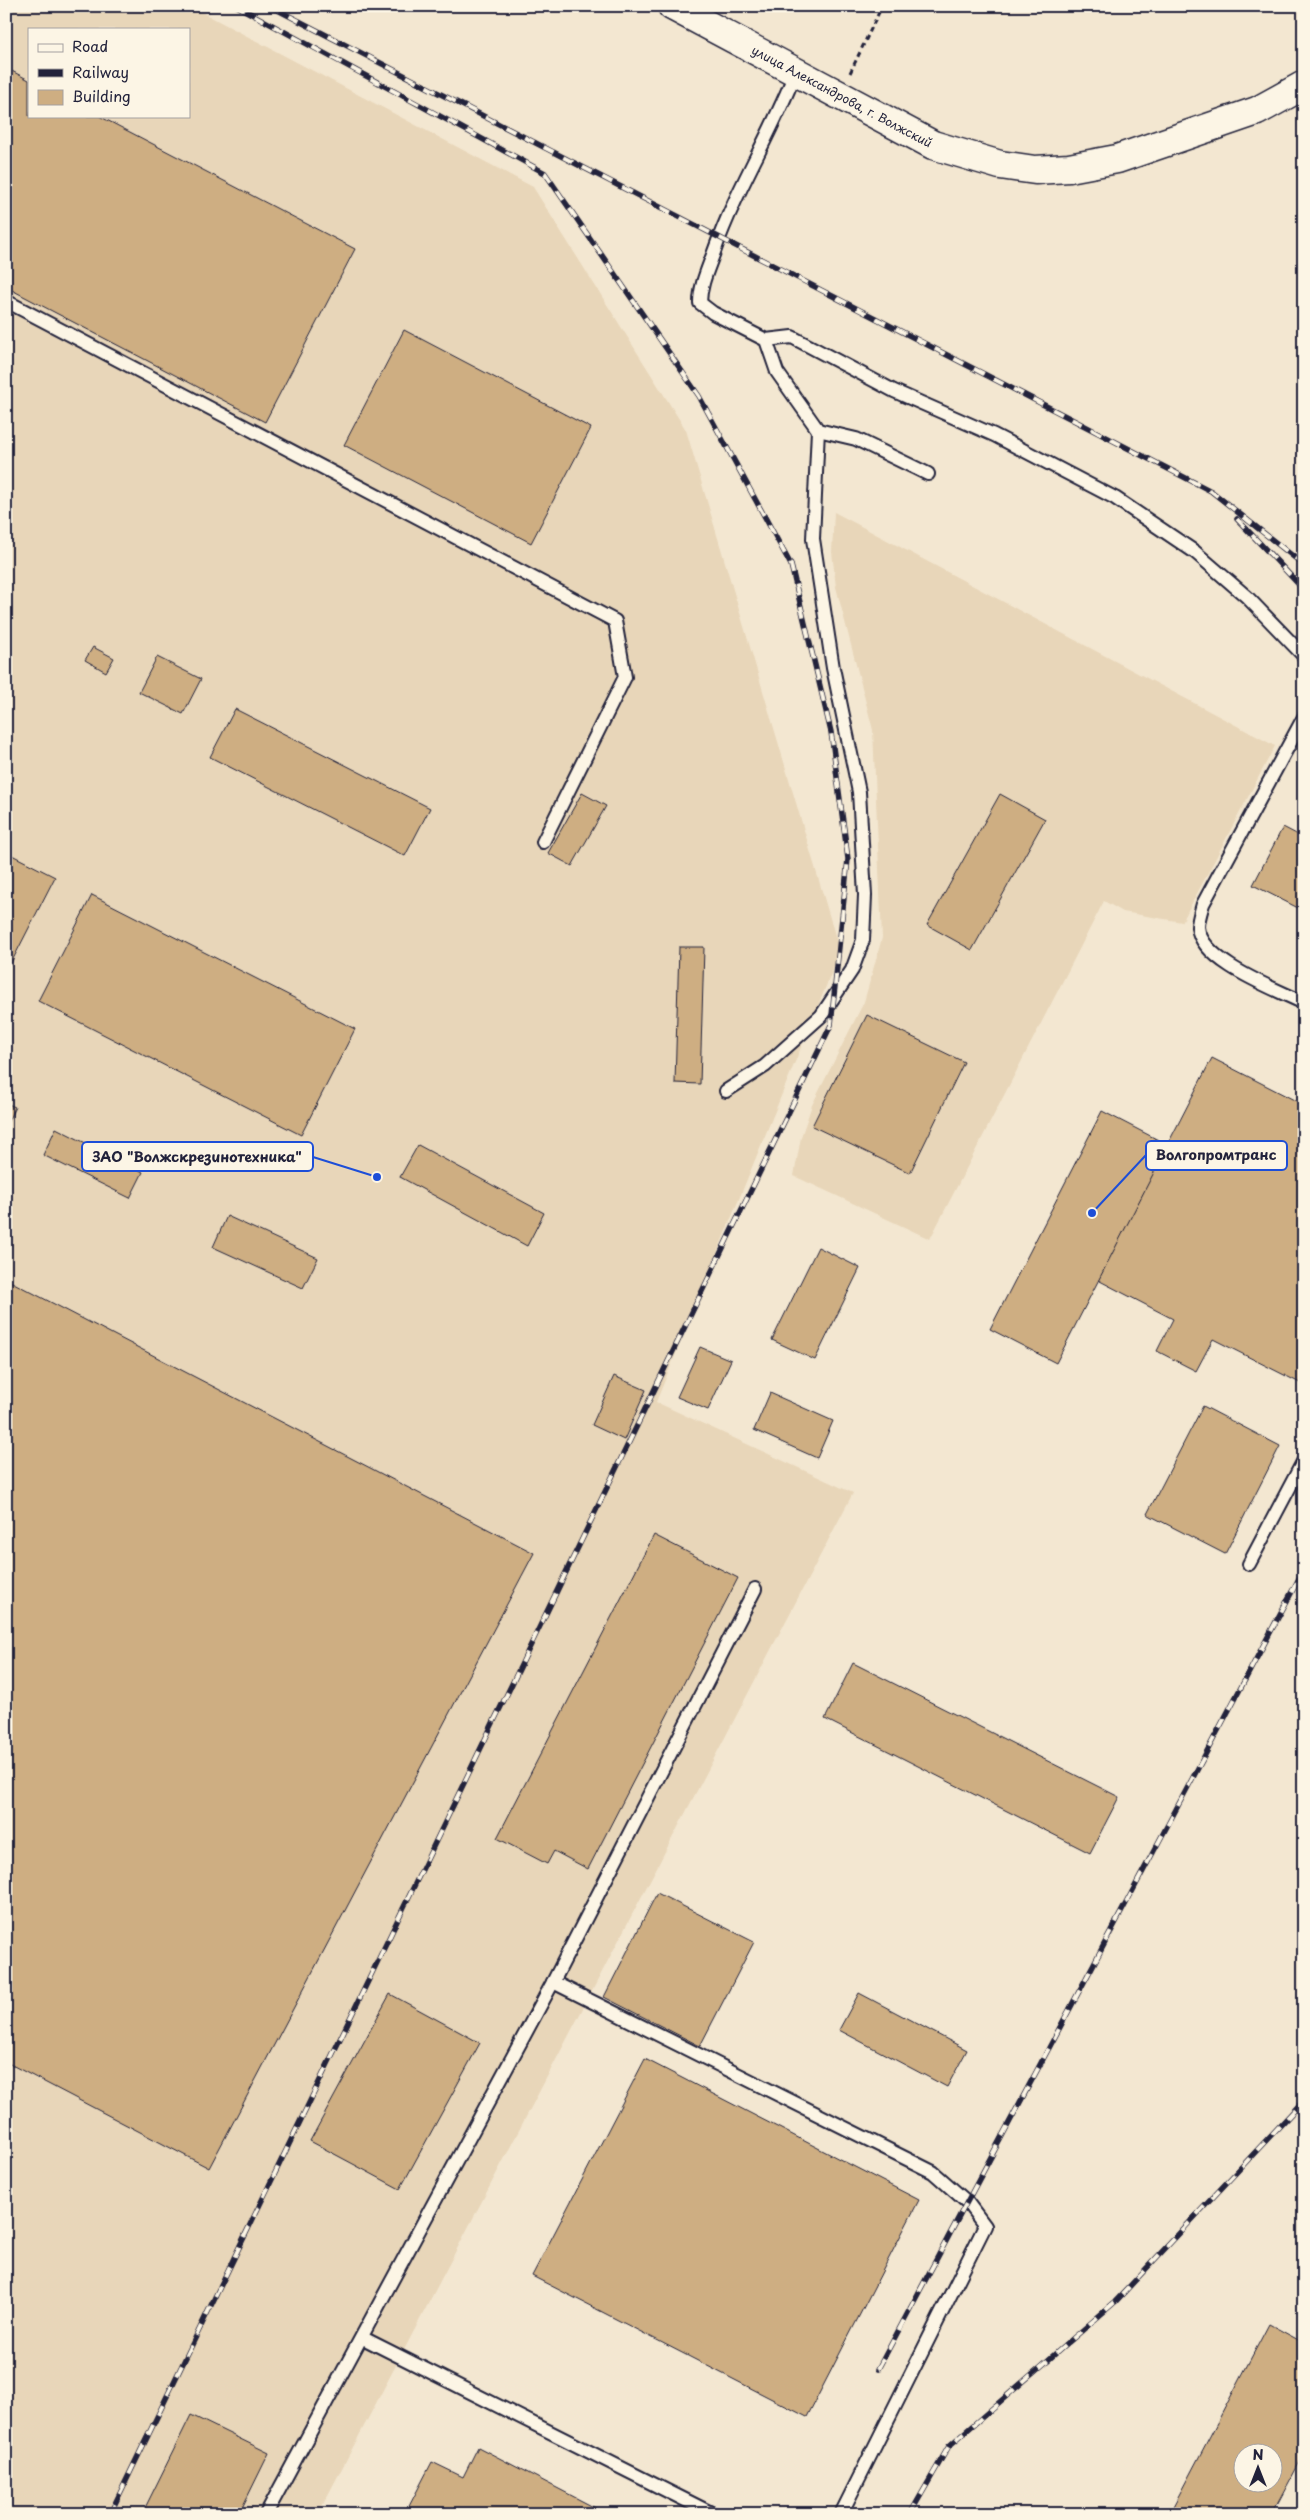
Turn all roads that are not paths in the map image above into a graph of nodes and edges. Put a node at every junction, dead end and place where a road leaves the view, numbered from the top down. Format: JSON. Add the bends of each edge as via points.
{"nodes":[{"id":1,"x":672,"y":6,"type":"edge"},
{"id":2,"x":796,"y":71,"type":"junction"},
{"id":3,"x":1304,"y":85,"type":"edge"},
{"id":4,"x":6,"y":300,"type":"edge"},
{"id":5,"x":766,"y":340,"type":"junction"},
{"id":6,"x":818,"y":430,"type":"junction"},
{"id":7,"x":928,"y":474,"type":"dead end"},
{"id":8,"x":1304,"y":656,"type":"edge"},
{"id":9,"x":1304,"y":717,"type":"edge"},
{"id":10,"x":543,"y":842,"type":"dead end"},
{"id":11,"x":1304,"y":1003,"type":"edge"},
{"id":12,"x":726,"y":1091,"type":"dead end"},
{"id":13,"x":1304,"y":1460,"type":"edge"},
{"id":14,"x":1249,"y":1564,"type":"dead end"},
{"id":15,"x":755,"y":1589,"type":"dead end"},
{"id":16,"x":553,"y":1982,"type":"junction"},
{"id":17,"x":363,"y":2338,"type":"junction"},
{"id":18,"x":266,"y":2514,"type":"edge"},
{"id":19,"x":713,"y":2514,"type":"edge"},
{"id":20,"x":841,"y":2514,"type":"edge"}],
"edges":[{"from":1,"to":2,"type":"street","name":"улица Александрова, г. Волжский"},
{"from":2,"to":3,"type":"street","name":"улица Александрова, г. Волжский","via":[[934,145],[1000,165],[1035,170],[1069,168],[1117,159],[1257,111]]},
{"from":2,"to":5,"type":"lane","via":[[718,238],[700,290],[700,303],[713,313]]},
{"from":4,"to":10,"type":"lane","via":[[615,621],[625,676]]},
{"from":5,"to":6,"type":"lane","via":[[777,372]]},
{"from":5,"to":8,"type":"lane","via":[[792,337],[894,391],[994,435],[1115,498],[1195,552],[1247,597]]},
{"from":6,"to":7,"type":"lane","via":[[856,439]]},
{"from":6,"to":12,"type":"lane","via":[[813,539],[833,668],[859,792],[865,895],[863,940],[852,970],[821,1016],[765,1066]]},
{"from":9,"to":11,"type":"lane","via":[[1202,904],[1198,927],[1207,946],[1222,962]]},
{"from":13,"to":14,"type":"lane"},
{"from":15,"to":16,"type":"lane"},
{"from":16,"to":17,"type":"lane"},
{"from":16,"to":20,"type":"lane","via":[[933,2172],[968,2202],[985,2226]]},
{"from":17,"to":18,"type":"lane"},
{"from":17,"to":19,"type":"lane"}]}
